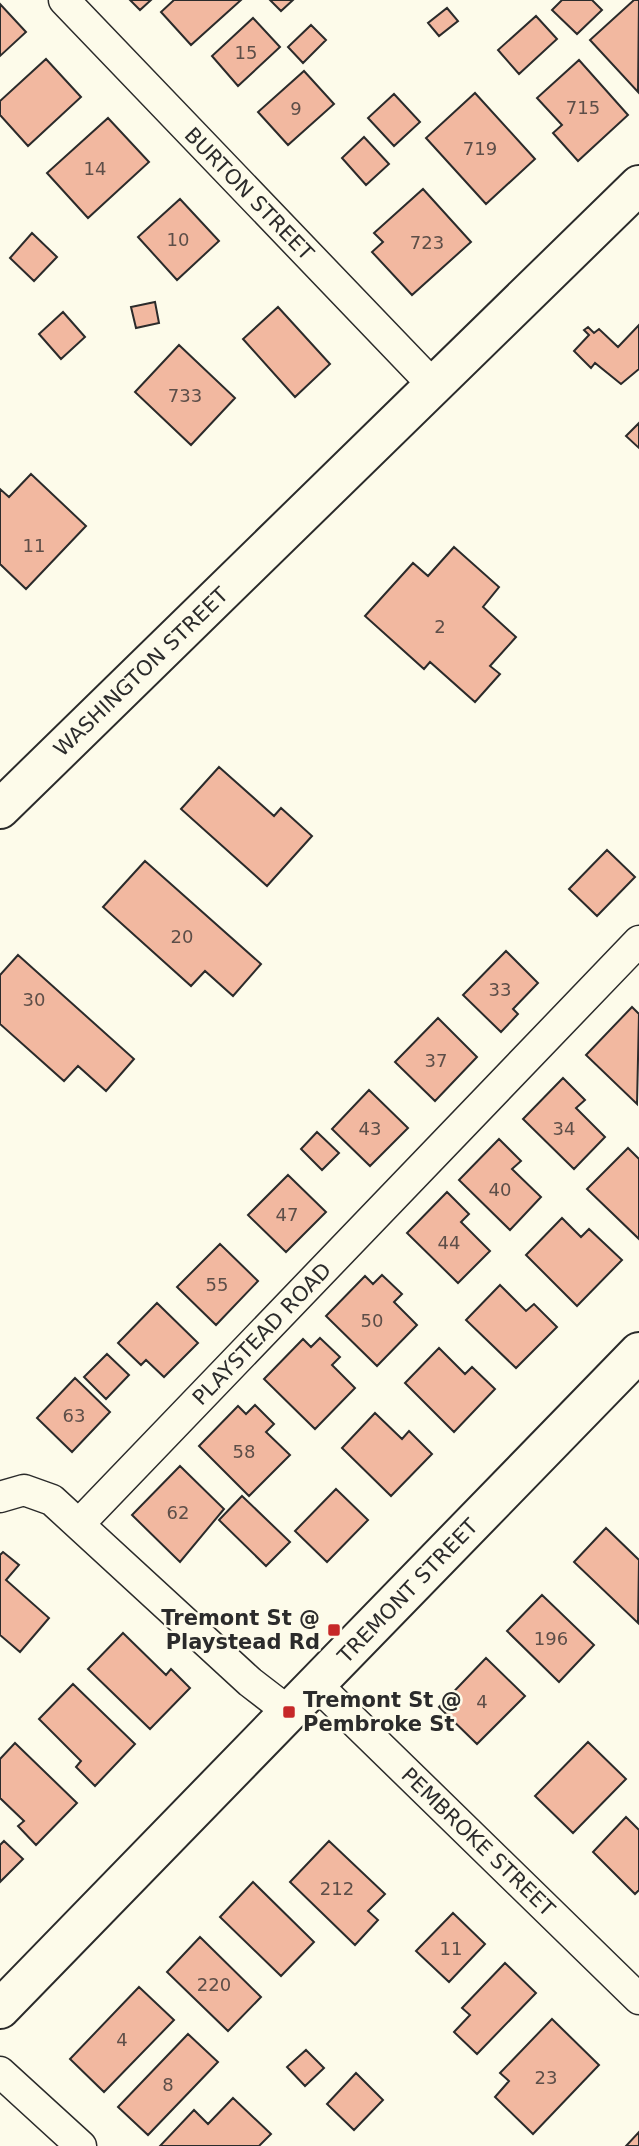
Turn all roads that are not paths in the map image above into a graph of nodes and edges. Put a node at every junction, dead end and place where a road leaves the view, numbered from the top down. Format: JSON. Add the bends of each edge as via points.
{"nodes":[{"id":1,"x":64,"y":0,"type":"edge"},
{"id":2,"x":635,"y":196,"type":"edge"},
{"id":3,"x":435,"y":387,"type":"junction"},
{"id":4,"x":0,"y":809,"type":"edge"},
{"id":5,"x":639,"y":941,"type":"edge"},
{"id":6,"x":639,"y":1352,"type":"edge"},
{"id":7,"x":0,"y":1497,"type":"edge"},
{"id":8,"x":80,"y":1523,"type":"junction"},
{"id":9,"x":317,"y":1685,"type":"junction"},
{"id":10,"x":289,"y":1712,"type":"junction"},
{"id":11,"x":639,"y":1999,"type":"edge"},
{"id":12,"x":0,"y":2008,"type":"edge"},
{"id":13,"x":0,"y":2072,"type":"edge"},
{"id":14,"x":81,"y":2146,"type":"edge"}],
"edges":[{"from":1,"to":3,"type":"street","name":"BURTON STREET"},
{"from":2,"to":3,"type":"main road","name":"WASHINGTON STREET"},
{"from":3,"to":4,"type":"main road","name":"WASHINGTON STREET"},
{"from":5,"to":8,"type":"street","name":"PLAYSTEAD ROAD"},
{"from":6,"to":9,"type":"main road","name":"TREMONT STREET"},
{"from":7,"to":8,"type":"street","via":[[24,1490],[51,1500]]},
{"from":8,"to":10,"type":"street","via":[[250,1682]]},
{"from":9,"to":10,"type":"main road","name":"TREMONT STREET"},
{"from":9,"to":11,"type":"street","name":"PEMBROKE STREET"},
{"from":10,"to":12,"type":"main road","name":"TREMONT STREET"},
{"from":13,"to":14,"type":"street"}]}
